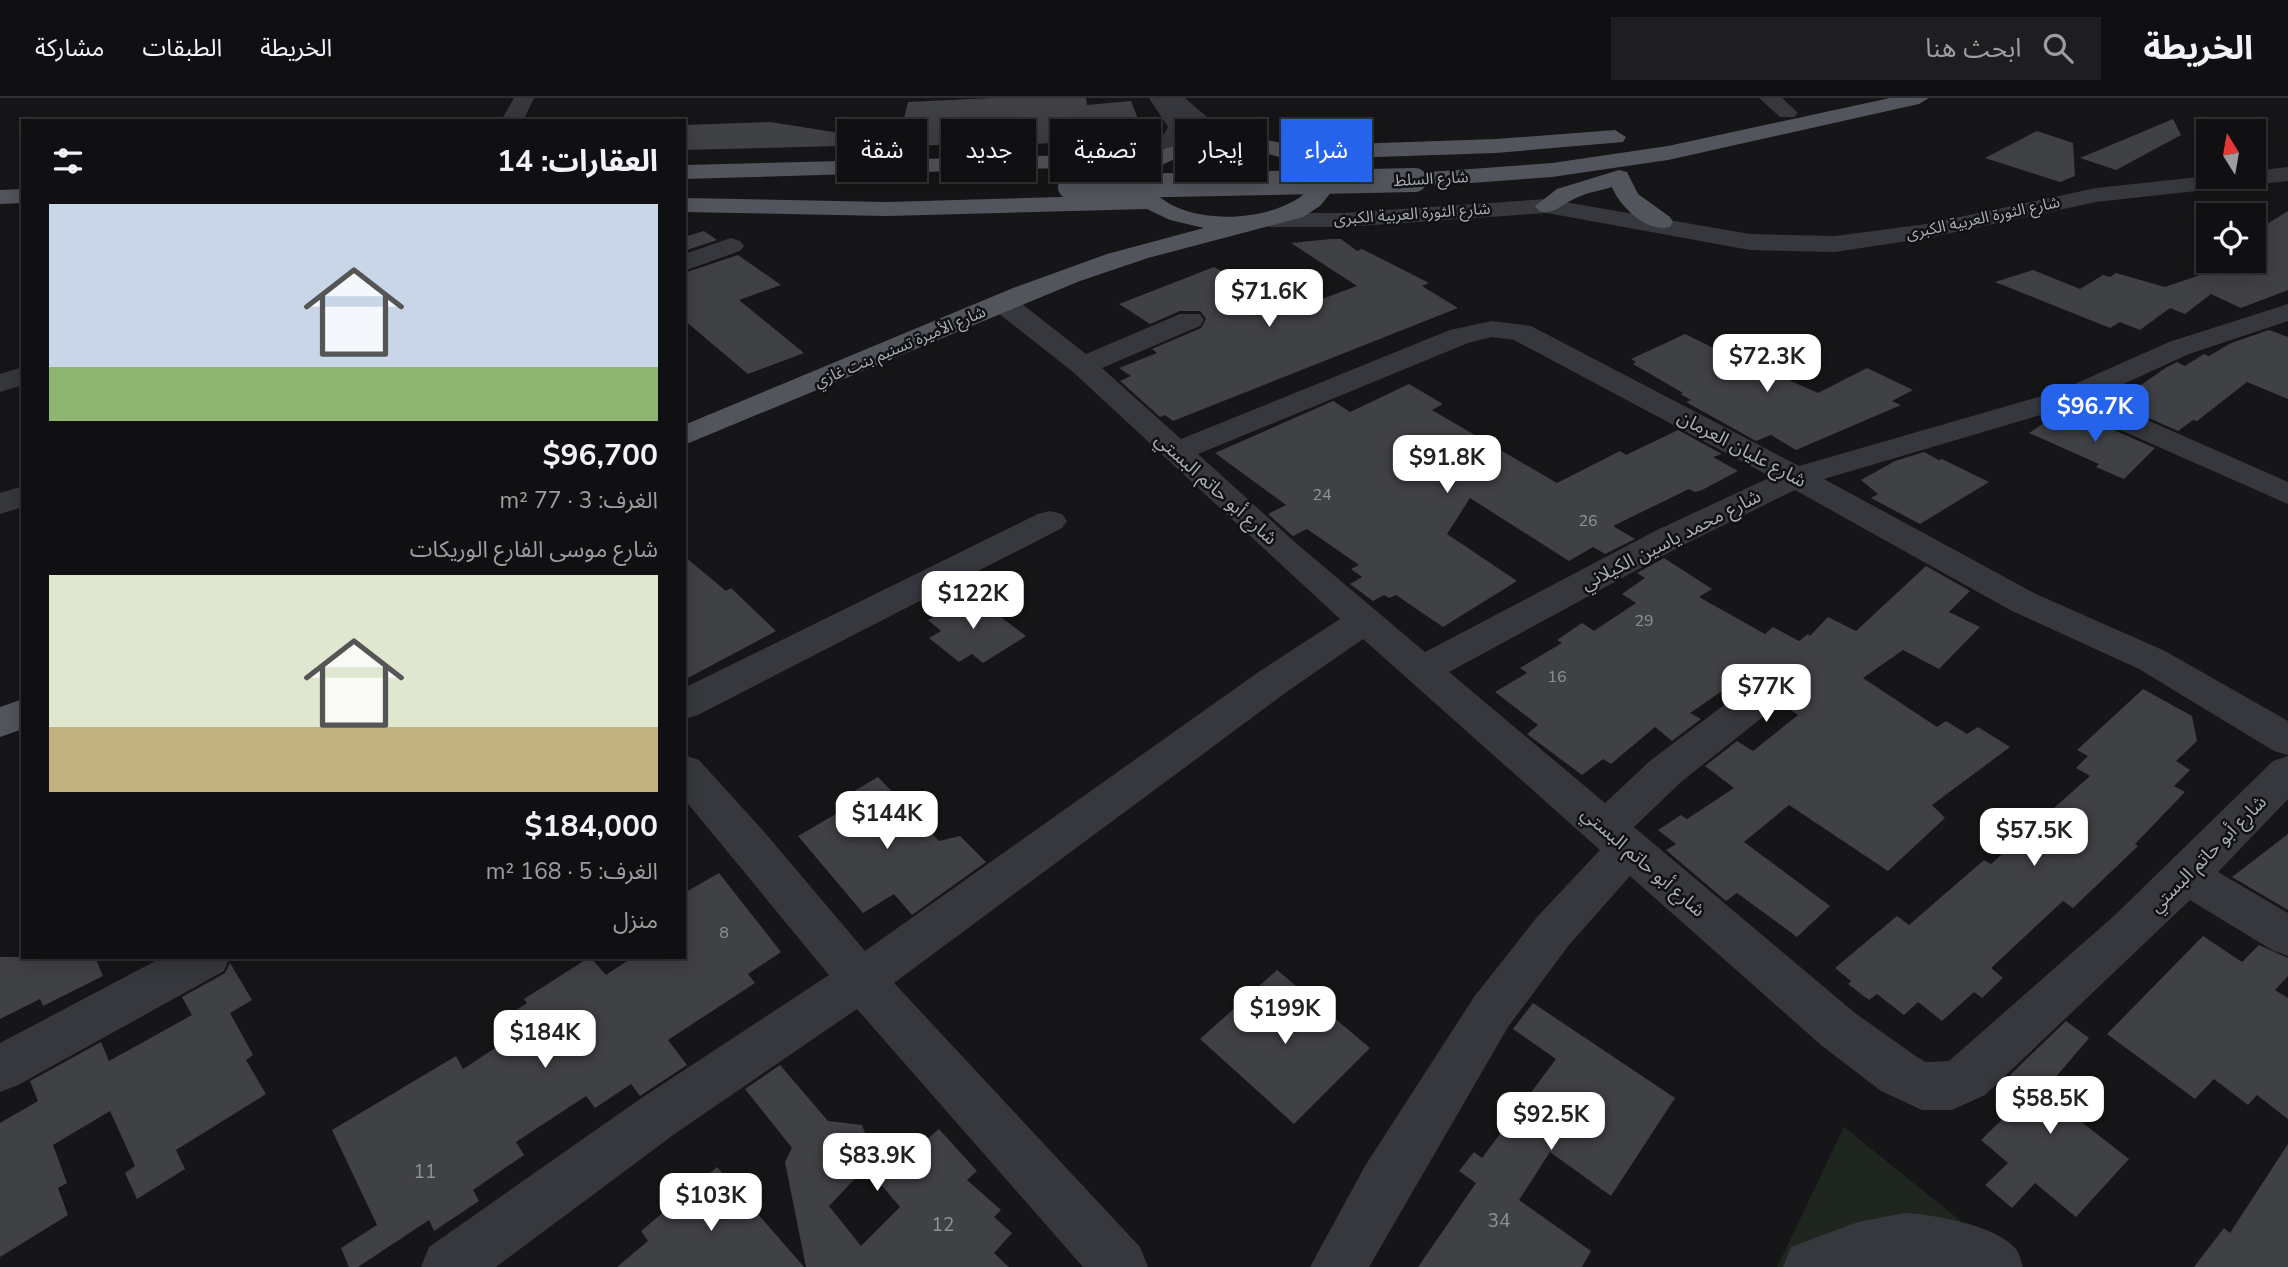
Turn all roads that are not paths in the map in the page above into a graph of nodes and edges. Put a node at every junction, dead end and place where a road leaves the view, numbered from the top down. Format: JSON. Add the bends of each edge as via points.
{"nodes":[{"id":1,"x":524,"y":98,"type":"edge"},
{"id":2,"x":1769,"y":98,"type":"edge"},
{"id":3,"x":1856,"y":98,"type":"edge"},
{"id":4,"x":1919,"y":98,"type":"edge"},
{"id":5,"x":1168,"y":100,"type":"edge"},
{"id":6,"x":1787,"y":113,"type":"junction"},
{"id":7,"x":513,"y":119,"type":"edge"},
{"id":8,"x":1197,"y":119,"type":"edge"},
{"id":9,"x":1690,"y":133,"type":"junction"},
{"id":10,"x":1725,"y":143,"type":"junction"},
{"id":11,"x":1372,"y":150,"type":"edge"},
{"id":12,"x":1161,"y":153,"type":"edge"},
{"id":13,"x":1050,"y":161,"type":"edge"},
{"id":14,"x":686,"y":172,"type":"edge"},
{"id":15,"x":2288,"y":174,"type":"edge"},
{"id":16,"x":1411,"y":175,"type":"junction"},
{"id":17,"x":1619,"y":177,"type":"junction"},
{"id":18,"x":686,"y":179,"type":"edge"},
{"id":19,"x":1161,"y":180,"type":"edge"},
{"id":20,"x":1050,"y":182,"type":"edge"},
{"id":21,"x":1067,"y":182,"type":"edge"},
{"id":22,"x":1138,"y":182,"type":"edge"},
{"id":23,"x":1323,"y":182,"type":"edge"},
{"id":24,"x":21,"y":185,"type":"edge"},
{"id":25,"x":1324,"y":186,"type":"junction"},
{"id":26,"x":0,"y":187,"type":"edge"},
{"id":27,"x":686,"y":191,"type":"edge"},
{"id":28,"x":21,"y":196,"type":"edge"},
{"id":29,"x":0,"y":197,"type":"edge"},
{"id":30,"x":1556,"y":200,"type":"junction"},
{"id":31,"x":686,"y":205,"type":"edge"},
{"id":32,"x":1158,"y":206,"type":"junction"},
{"id":33,"x":1263,"y":221,"type":"junction"},
{"id":34,"x":1669,"y":225,"type":"junction"},
{"id":35,"x":731,"y":246,"type":"dead end"},
{"id":36,"x":1117,"y":261,"type":"junction"},
{"id":37,"x":686,"y":262,"type":"edge"},
{"id":38,"x":1003,"y":303,"type":"junction"},
{"id":39,"x":2288,"y":312,"type":"edge"},
{"id":40,"x":1190,"y":320,"type":"dead end"},
{"id":41,"x":1083,"y":366,"type":"junction"},
{"id":42,"x":21,"y":377,"type":"edge"},
{"id":43,"x":0,"y":383,"type":"edge"},
{"id":44,"x":2070,"y":397,"type":"junction"},
{"id":45,"x":686,"y":435,"type":"edge"},
{"id":46,"x":1176,"y":452,"type":"junction"},
{"id":47,"x":1796,"y":477,"type":"junction"},
{"id":48,"x":2288,"y":494,"type":"edge"},
{"id":49,"x":21,"y":497,"type":"edge"},
{"id":50,"x":0,"y":504,"type":"edge"},
{"id":51,"x":1049,"y":521,"type":"dead end"},
{"id":52,"x":1364,"y":621,"type":"junction"},
{"id":53,"x":1421,"y":670,"type":"junction"},
{"id":54,"x":1755,"y":703,"type":"dead end"},
{"id":55,"x":686,"y":704,"type":"edge"},
{"id":56,"x":21,"y":714,"type":"edge"},
{"id":57,"x":0,"y":723,"type":"edge"},
{"id":58,"x":2288,"y":740,"type":"edge"},
{"id":59,"x":2288,"y":772,"type":"edge"},
{"id":60,"x":686,"y":773,"type":"edge"},
{"id":61,"x":1616,"y":839,"type":"junction"},
{"id":62,"x":2188,"y":877,"type":"junction"},
{"id":63,"x":2288,"y":936,"type":"edge"},
{"id":64,"x":203,"y":959,"type":"edge"},
{"id":65,"x":861,"y":981,"type":"junction"},
{"id":66,"x":0,"y":1069,"type":"edge"},
{"id":67,"x":450,"y":1267,"type":"edge"},
{"id":68,"x":1120,"y":1267,"type":"edge"},
{"id":69,"x":1338,"y":1267,"type":"edge"},
{"id":70,"x":1811,"y":1267,"type":"edge"},
{"id":71,"x":1995,"y":1267,"type":"edge"}],
"edges":[{"from":1,"to":7,"type":"street"},
{"from":2,"to":6,"type":"street"},
{"from":3,"to":6,"type":"main road","name":"شارع السلط"},
{"from":4,"to":10,"type":"main road","name":"شارع السلط"},
{"from":5,"to":8,"type":"street"},
{"from":5,"to":12,"type":"street","via":[[1179,128]]},
{"from":6,"to":9,"type":"main road","name":"شارع السلط"},
{"from":9,"to":11,"type":"main road"},
{"from":9,"to":16,"type":"main road","name":"شارع السلط","via":[[1543,159]]},
{"from":10,"to":16,"type":"main road","name":"شارع السلط","via":[[1552,170]]},
{"from":10,"to":17,"type":"main road"},
{"from":13,"to":14,"type":"main road"},
{"from":15,"to":34,"type":"street","name":"شارع الثورة العربية الكبرى","via":[[2096,195],[1927,231],[1835,244],[1750,242]]},
{"from":16,"to":19,"type":"main road","name":"شارع السلط","bridge":true},
{"from":17,"to":30,"type":"main road"},
{"from":17,"to":34,"type":"main road","via":[[1628,198]]},
{"from":18,"to":20,"type":"main road","name":"شارع السلط"},
{"from":21,"to":27,"type":"main road","name":"شارع السلط"},
{"from":22,"to":32,"type":"main road","via":[[1141,192]]},
{"from":23,"to":25,"type":"main road"},
{"from":24,"to":26,"type":"main road"},
{"from":25,"to":30,"type":"street","name":"شارع الثورة العربية الكبرى","via":[[1352,200],[1385,207]]},
{"from":25,"to":33,"type":"main road","name":"شارع الأميرة تسنيم بنت غازي","via":[[1310,206]]},
{"from":28,"to":29,"type":"main road"},
{"from":30,"to":33,"type":"street","name":"شارع الثورة العربية الكبرى","via":[[1344,220]]},
{"from":30,"to":34,"type":"street","name":"شارع الثورة العربية الكبرى"},
{"from":31,"to":32,"type":"main road","via":[[887,209]]},
{"from":32,"to":33,"type":"main road","via":[[1197,219]]},
{"from":32,"to":36,"type":"main road","name":"شارع الأميرة تسنيم بنت غازي","via":[[1159,224]]},
{"from":33,"to":36,"type":"main road","name":"شارع الأميرة تسنيم بنت غازي","via":[[1181,239]]},
{"from":35,"to":37,"type":"street"},
{"from":36,"to":38,"type":"main road","name":"شارع الأميرة تسنيم بنت غازي"},
{"from":38,"to":41,"type":"street","name":"شارع أبو حاتم البستي"},
{"from":38,"to":45,"type":"main road","name":"شارع الأميرة تسنيم بنت غازي"},
{"from":39,"to":44,"type":"street","name":"شارع محمد ياسين الكيلاني","via":[[2179,348]]},
{"from":40,"to":41,"type":"street"},
{"from":41,"to":46,"type":"street","name":"شارع أبو حاتم البستي"},
{"from":42,"to":43,"type":"street"},
{"from":44,"to":47,"type":"street","name":"شارع محمد ياسين الكيلاني"},
{"from":44,"to":48,"type":"street"},
{"from":46,"to":47,"type":"street","name":"شارع عليان العرمان","via":[[1460,336],[1506,330],[1545,344]]},
{"from":46,"to":52,"type":"street","name":"شارع أبو حاتم البستي"},
{"from":47,"to":53,"type":"street","name":"شارع محمد ياسين الكيلاني","via":[[1669,538]]},
{"from":47,"to":58,"type":"street","name":"شارع عليان العرمان","via":[[2023,602],[2152,660]]},
{"from":49,"to":50,"type":"street"},
{"from":51,"to":55,"type":"street"},
{"from":52,"to":53,"type":"street","name":"شارع أبو حاتم البستي"},
{"from":52,"to":65,"type":"street","via":[[1274,681]]},
{"from":53,"to":61,"type":"street","name":"شارع أبو حاتم البستي"},
{"from":54,"to":61,"type":"street","via":[[1666,771]]},
{"from":56,"to":57,"type":"main road"},
{"from":59,"to":62,"type":"street","name":"شارع أبو حاتم البستي"},
{"from":60,"to":65,"type":"street"},
{"from":61,"to":62,"type":"street","name":"شارع أبو حاتم البستي","via":[[1870,1054],[1922,1086],[1938,1088],[1967,1078]]},
{"from":61,"to":69,"type":"street","via":[[1491,1012]]},
{"from":62,"to":63,"type":"street"},
{"from":64,"to":66,"type":"street"},
{"from":65,"to":67,"type":"street","via":[[658,1116]]},
{"from":65,"to":68,"type":"street"},
{"from":70,"to":71,"type":"street","via":[[1900,1240],[1930,1241],[1972,1251]]}]}
